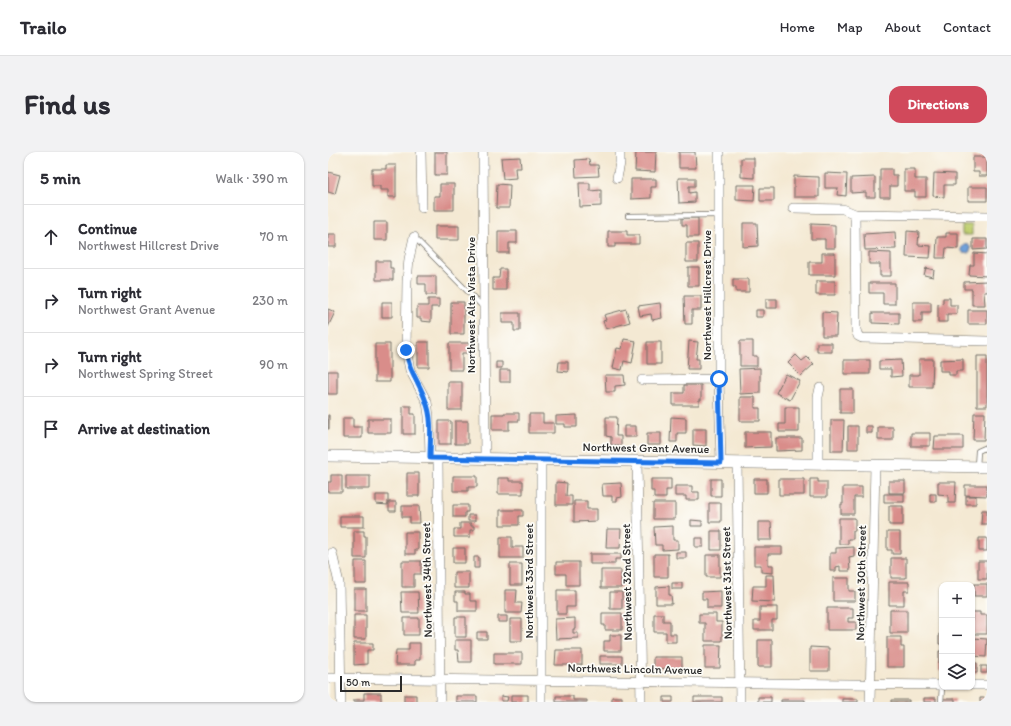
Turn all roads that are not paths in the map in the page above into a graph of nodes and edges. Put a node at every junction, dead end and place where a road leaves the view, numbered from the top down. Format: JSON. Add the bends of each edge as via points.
{"nodes":[{"id":1,"x":421,"y":152,"type":"edge"},
{"id":2,"x":483,"y":152,"type":"edge"},
{"id":3,"x":620,"y":152,"type":"edge"},
{"id":4,"x":719,"y":152,"type":"edge"},
{"id":5,"x":617,"y":178,"type":"dead end"},
{"id":6,"x":422,"y":208,"type":"dead end"},
{"id":7,"x":793,"y":208,"type":"dead end"},
{"id":8,"x":855,"y":214,"type":"junction"},
{"id":9,"x":719,"y":215,"type":"junction"},
{"id":10,"x":628,"y":216,"type":"dead end"},
{"id":11,"x":987,"y":216,"type":"edge"},
{"id":12,"x":414,"y":237,"type":"joint"},
{"id":13,"x":483,"y":306,"type":"junction"},
{"id":14,"x":987,"y":341,"type":"edge"},
{"id":15,"x":719,"y":379,"type":"junction"},
{"id":16,"x":642,"y":380,"type":"dead end"},
{"id":17,"x":820,"y":388,"type":"dead end"},
{"id":18,"x":987,"y":447,"type":"edge"},
{"id":19,"x":328,"y":456,"type":"edge"},
{"id":20,"x":434,"y":458,"type":"junction"},
{"id":21,"x":485,"y":458,"type":"junction"},
{"id":22,"x":541,"y":460,"type":"junction"},
{"id":23,"x":637,"y":461,"type":"junction"},
{"id":24,"x":721,"y":463,"type":"junction"},
{"id":25,"x":737,"y":463,"type":"junction"},
{"id":26,"x":818,"y":464,"type":"junction"},
{"id":27,"x":875,"y":465,"type":"junction"},
{"id":28,"x":982,"y":467,"type":"edge"},
{"id":29,"x":332,"y":552,"type":"dead end"},
{"id":30,"x":328,"y":678,"type":"edge"},
{"id":31,"x":341,"y":678,"type":"junction"},
{"id":32,"x":440,"y":679,"type":"junction"},
{"id":33,"x":540,"y":680,"type":"junction"},
{"id":34,"x":640,"y":681,"type":"junction"},
{"id":35,"x":740,"y":682,"type":"junction"},
{"id":36,"x":871,"y":684,"type":"junction"},
{"id":37,"x":975,"y":685,"type":"edge"},
{"id":38,"x":987,"y":685,"type":"edge"},
{"id":39,"x":939,"y":686,"type":"edge"},
{"id":40,"x":942,"y":690,"type":"edge"},
{"id":41,"x":341,"y":702,"type":"edge"},
{"id":42,"x":440,"y":702,"type":"edge"},
{"id":43,"x":541,"y":702,"type":"edge"},
{"id":44,"x":641,"y":702,"type":"edge"},
{"id":45,"x":740,"y":702,"type":"edge"},
{"id":46,"x":870,"y":702,"type":"edge"},
{"id":47,"x":941,"y":702,"type":"edge"}],
"edges":[{"from":1,"to":6,"type":"street"},
{"from":2,"to":13,"type":"street","name":"Northwest Alta Vista Drive"},
{"from":3,"to":5,"type":"street"},
{"from":4,"to":9,"type":"street","name":"Northwest Hillcrest Drive"},
{"from":7,"to":8,"type":"street","via":[[843,209]]},
{"from":8,"to":11,"type":"street"},
{"from":8,"to":14,"type":"street","via":[[858,336]]},
{"from":9,"to":10,"type":"lane"},
{"from":9,"to":15,"type":"street","name":"Northwest Hillcrest Drive"},
{"from":12,"to":13,"type":"lane"},
{"from":12,"to":20,"type":"street","name":"Northwest 34th Street","via":[[407,281],[406,350],[410,370],[427,402]]},
{"from":13,"to":21,"type":"street","name":"Northwest Alta Vista Drive"},
{"from":15,"to":16,"type":"street"},
{"from":15,"to":24,"type":"street","name":"Northwest Hillcrest Drive"},
{"from":17,"to":26,"type":"street","via":[[817,425]]},
{"from":18,"to":28,"type":"lane","via":[[978,452]]},
{"from":19,"to":20,"type":"street","name":"Northwest Grant Avenue"},
{"from":20,"to":21,"type":"street","name":"Northwest Grant Avenue"},
{"from":20,"to":32,"type":"street","name":"Northwest 34th Street"},
{"from":21,"to":22,"type":"street","name":"Northwest Grant Avenue"},
{"from":22,"to":23,"type":"street","name":"Northwest Grant Avenue"},
{"from":22,"to":33,"type":"street","name":"Northwest 33rd Street"},
{"from":23,"to":24,"type":"street","name":"Northwest Grant Avenue"},
{"from":23,"to":34,"type":"street","name":"Northwest 32nd Street"},
{"from":24,"to":25,"type":"street","name":"Northwest Grant Avenue"},
{"from":25,"to":26,"type":"street","name":"Northwest Grant Avenue"},
{"from":25,"to":35,"type":"street","name":"Northwest 31st Street"},
{"from":26,"to":27,"type":"street","name":"Northwest Grant Avenue"},
{"from":27,"to":28,"type":"street","name":"Northwest Grant Avenue"},
{"from":27,"to":36,"type":"street","name":"Northwest 30th Street"},
{"from":29,"to":31,"type":"street","via":[[339,583]]},
{"from":30,"to":31,"type":"street","name":"Northwest Lincoln Avenue"},
{"from":31,"to":32,"type":"street","name":"Northwest Lincoln Avenue"},
{"from":31,"to":41,"type":"street"},
{"from":32,"to":33,"type":"street","name":"Northwest Lincoln Avenue"},
{"from":32,"to":42,"type":"street","name":"Northwest 34th Street"},
{"from":33,"to":34,"type":"street","name":"Northwest Lincoln Avenue"},
{"from":33,"to":43,"type":"street","name":"Northwest 33rd Street"},
{"from":34,"to":35,"type":"street","name":"Northwest Lincoln Avenue"},
{"from":34,"to":44,"type":"street","name":"Northwest 32nd Street"},
{"from":35,"to":36,"type":"street","name":"Northwest Lincoln Avenue"},
{"from":35,"to":45,"type":"street","name":"Northwest 31st Street"},
{"from":36,"to":39,"type":"street","name":"Northwest Lincoln Avenue"},
{"from":36,"to":46,"type":"street","name":"Northwest 30th Street"},
{"from":37,"to":38,"type":"street"},
{"from":40,"to":47,"type":"lane"}]}
